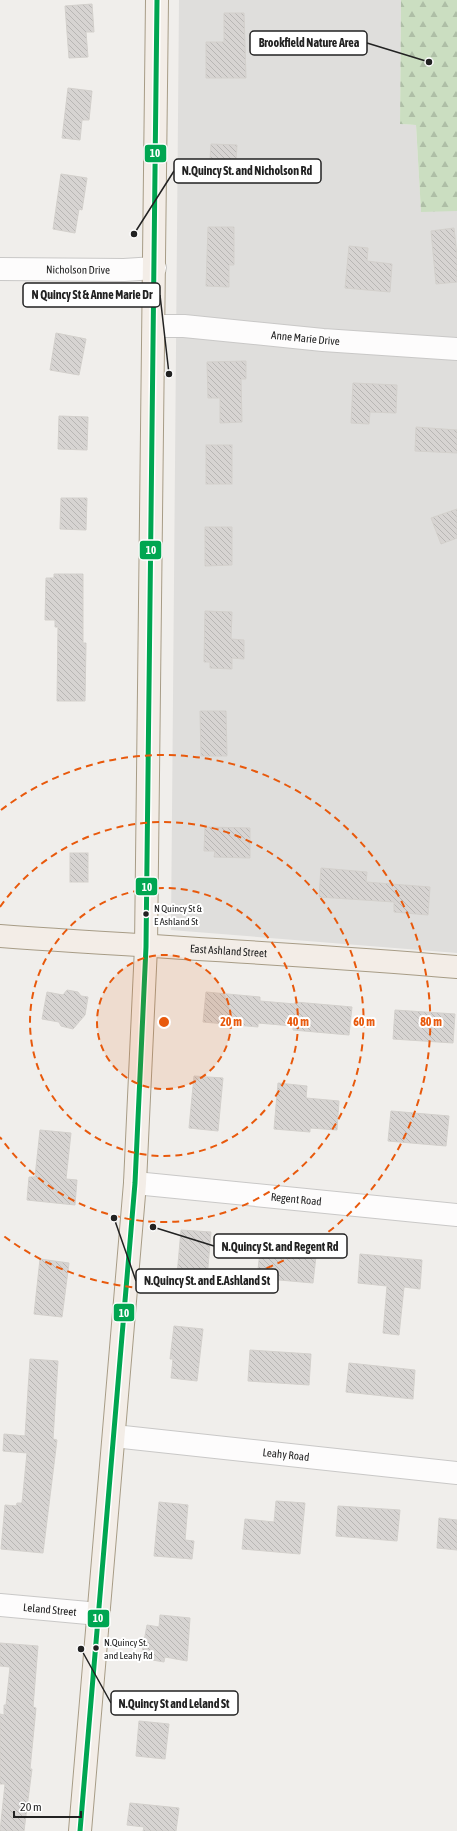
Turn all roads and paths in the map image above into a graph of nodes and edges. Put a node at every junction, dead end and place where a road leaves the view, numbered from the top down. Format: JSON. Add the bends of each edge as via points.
{"nodes":[{"id":1,"x":157,"y":0,"type":"edge"},
{"id":2,"x":0,"y":268,"type":"edge"},
{"id":3,"x":155,"y":268,"type":"junction"},
{"id":4,"x":154,"y":326,"type":"junction"},
{"id":5,"x":457,"y":349,"type":"edge"},
{"id":6,"x":0,"y":936,"type":"edge"},
{"id":7,"x":146,"y":947,"type":"junction"},
{"id":8,"x":457,"y":967,"type":"edge"},
{"id":9,"x":135,"y":1183,"type":"junction"},
{"id":10,"x":457,"y":1215,"type":"edge"},
{"id":11,"x":114,"y":1436,"type":"junction"},
{"id":12,"x":457,"y":1473,"type":"edge"},
{"id":13,"x":0,"y":1605,"type":"edge"},
{"id":14,"x":99,"y":1614,"type":"junction"},
{"id":15,"x":80,"y":1831,"type":"edge"}],
"edges":[{"from":1,"to":3,"type":"main road"},
{"from":2,"to":3,"type":"street","name":"Nicholson Drive"},
{"from":3,"to":4,"type":"main road"},
{"from":4,"to":5,"type":"street","name":"Anne Marie Drive","via":[[184,326],[323,340]]},
{"from":4,"to":7,"type":"main road"},
{"from":6,"to":7,"type":"main road","name":"East Ashland Street"},
{"from":7,"to":8,"type":"main road","name":"East Ashland Street","via":[[321,956]]},
{"from":7,"to":9,"type":"main road"},
{"from":9,"to":10,"type":"street","name":"Regent Road"},
{"from":9,"to":11,"type":"main road"},
{"from":11,"to":12,"type":"street","name":"Leahy Road"},
{"from":11,"to":14,"type":"main road"},
{"from":13,"to":14,"type":"street","name":"Leland Street"},
{"from":14,"to":15,"type":"main road"}]}
